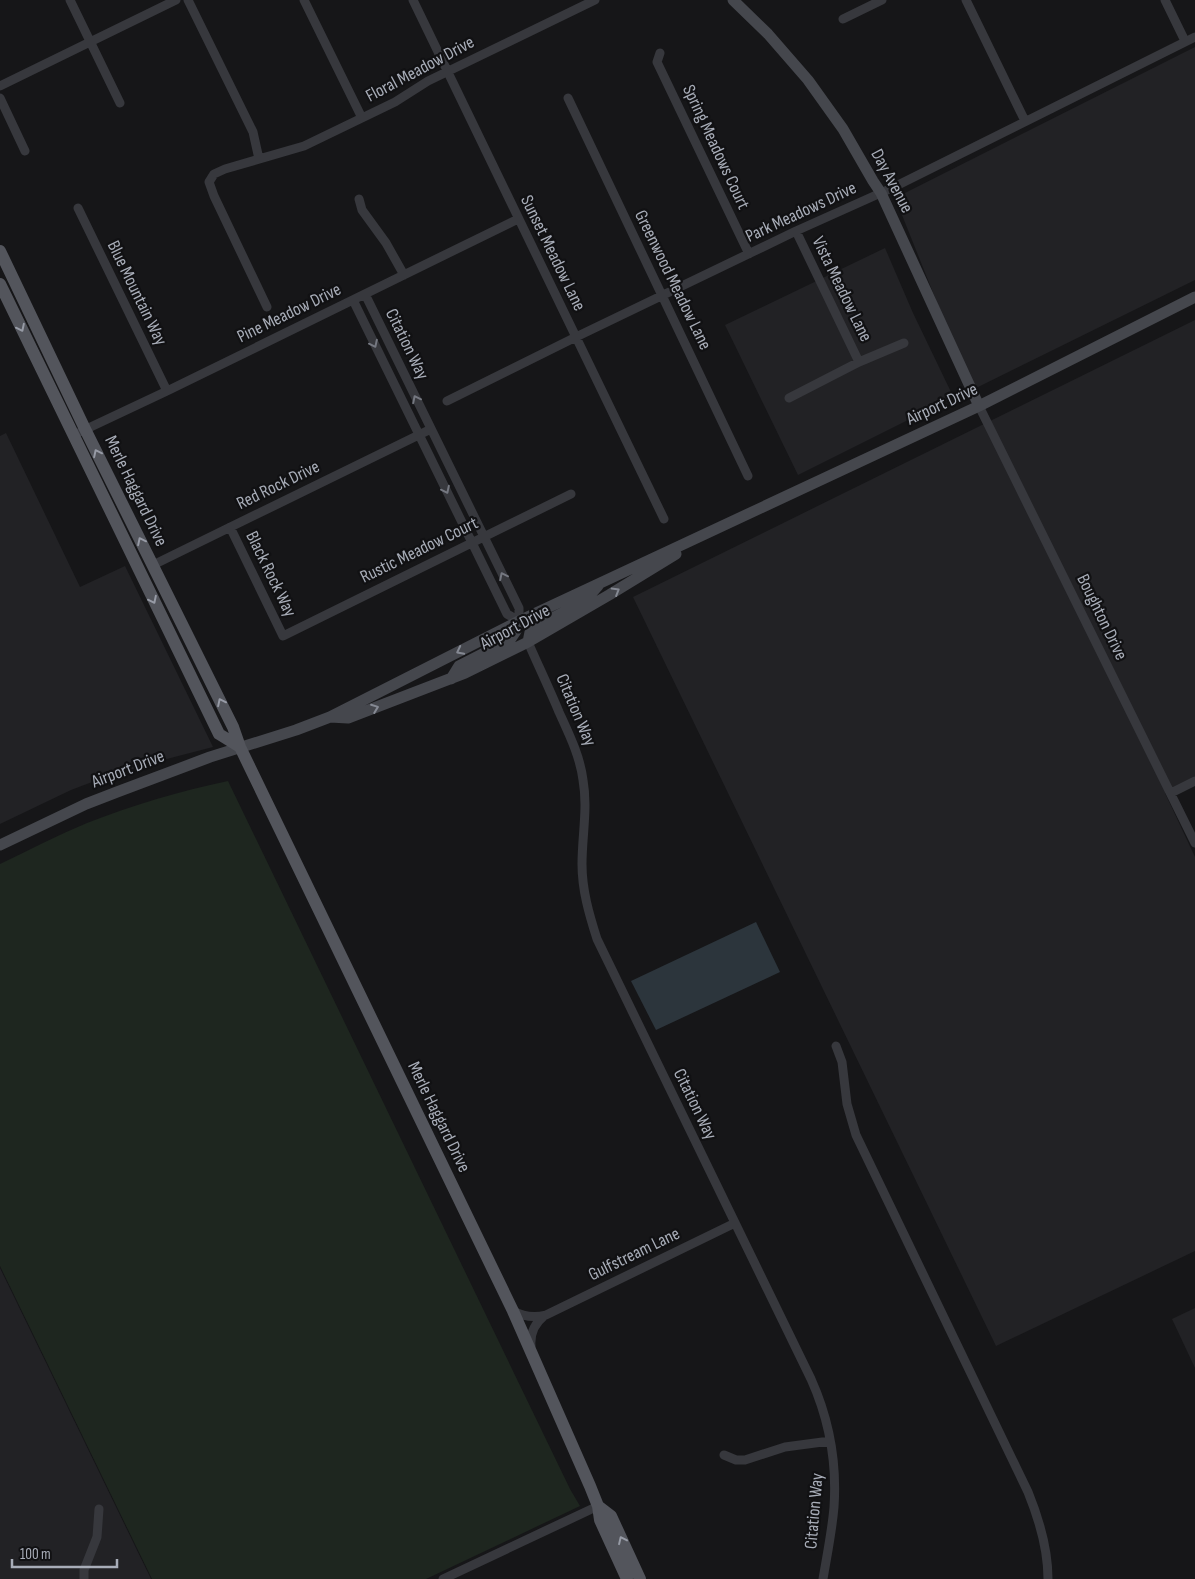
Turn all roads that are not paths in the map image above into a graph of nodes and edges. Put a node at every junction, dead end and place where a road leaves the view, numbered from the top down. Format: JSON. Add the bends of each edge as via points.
{"nodes":[{"id":1,"x":70,"y":0,"type":"edge"},
{"id":2,"x":176,"y":0,"type":"edge"},
{"id":3,"x":188,"y":0,"type":"edge"},
{"id":4,"x":304,"y":0,"type":"edge"},
{"id":5,"x":413,"y":0,"type":"edge"},
{"id":6,"x":595,"y":0,"type":"edge"},
{"id":7,"x":733,"y":0,"type":"edge"},
{"id":8,"x":882,"y":0,"type":"edge"},
{"id":9,"x":966,"y":0,"type":"edge"},
{"id":10,"x":1165,"y":0,"type":"edge"},
{"id":11,"x":843,"y":19,"type":"dead end"},
{"id":12,"x":1195,"y":37,"type":"edge"},
{"id":13,"x":90,"y":42,"type":"junction"},
{"id":14,"x":1185,"y":42,"type":"junction"},
{"id":15,"x":660,"y":53,"type":"dead end"},
{"id":16,"x":448,"y":71,"type":"junction"},
{"id":17,"x":0,"y":86,"type":"edge"},
{"id":18,"x":0,"y":98,"type":"edge"},
{"id":19,"x":568,"y":98,"type":"dead end"},
{"id":20,"x":120,"y":103,"type":"dead end"},
{"id":21,"x":362,"y":118,"type":"junction"},
{"id":22,"x":1025,"y":121,"type":"junction"},
{"id":23,"x":25,"y":151,"type":"dead end"},
{"id":24,"x":258,"y":159,"type":"junction"},
{"id":25,"x":881,"y":193,"type":"junction"},
{"id":26,"x":359,"y":199,"type":"dead end"},
{"id":27,"x":78,"y":208,"type":"dead end"},
{"id":28,"x":518,"y":219,"type":"junction"},
{"id":29,"x":796,"y":231,"type":"junction"},
{"id":30,"x":0,"y":251,"type":"edge"},
{"id":31,"x":749,"y":254,"type":"junction"},
{"id":32,"x":404,"y":275,"type":"junction"},
{"id":33,"x":6,"y":277,"type":"edge"},
{"id":34,"x":0,"y":284,"type":"edge"},
{"id":35,"x":365,"y":294,"type":"junction"},
{"id":36,"x":662,"y":296,"type":"junction"},
{"id":37,"x":1195,"y":297,"type":"edge"},
{"id":38,"x":353,"y":300,"type":"junction"},
{"id":39,"x":267,"y":307,"type":"dead end"},
{"id":40,"x":576,"y":337,"type":"junction"},
{"id":41,"x":904,"y":343,"type":"dead end"},
{"id":42,"x":859,"y":362,"type":"junction"},
{"id":43,"x":167,"y":391,"type":"junction"},
{"id":44,"x":788,"y":398,"type":"dead end"},
{"id":45,"x":447,"y":401,"type":"dead end"},
{"id":46,"x":979,"y":406,"type":"junction"},
{"id":47,"x":85,"y":429,"type":"junction"},
{"id":48,"x":431,"y":429,"type":"junction"},
{"id":49,"x":73,"y":435,"type":"junction"},
{"id":50,"x":418,"y":435,"type":"junction"},
{"id":51,"x":748,"y":476,"type":"dead end"},
{"id":52,"x":571,"y":494,"type":"dead end"},
{"id":53,"x":664,"y":519,"type":"dead end"},
{"id":54,"x":230,"y":527,"type":"junction"},
{"id":55,"x":484,"y":536,"type":"junction"},
{"id":56,"x":701,"y":536,"type":"junction"},
{"id":57,"x":471,"y":542,"type":"junction"},
{"id":58,"x":153,"y":565,"type":"junction"},
{"id":59,"x":600,"y":583,"type":"junction"},
{"id":60,"x":519,"y":622,"type":"junction"},
{"id":61,"x":282,"y":636,"type":"joint"},
{"id":62,"x":528,"y":642,"type":"junction"},
{"id":63,"x":451,"y":678,"type":"junction"},
{"id":64,"x":330,"y":717,"type":"junction"},
{"id":65,"x":240,"y":747,"type":"junction"},
{"id":66,"x":1195,"y":781,"type":"edge"},
{"id":67,"x":1171,"y":793,"type":"junction"},
{"id":68,"x":1195,"y":843,"type":"edge"},
{"id":69,"x":0,"y":845,"type":"edge"},
{"id":70,"x":836,"y":1046,"type":"dead end"},
{"id":71,"x":735,"y":1223,"type":"junction"},
{"id":72,"x":513,"y":1311,"type":"junction"},
{"id":73,"x":546,"y":1315,"type":"junction"},
{"id":74,"x":532,"y":1354,"type":"junction"},
{"id":75,"x":830,"y":1441,"type":"junction"},
{"id":76,"x":724,"y":1455,"type":"dead end"},
{"id":77,"x":598,"y":1506,"type":"junction"},
{"id":78,"x":99,"y":1509,"type":"dead end"},
{"id":79,"x":84,"y":1579,"type":"edge"},
{"id":80,"x":443,"y":1579,"type":"edge"},
{"id":81,"x":627,"y":1579,"type":"edge"},
{"id":82,"x":640,"y":1579,"type":"edge"},
{"id":83,"x":823,"y":1579,"type":"edge"},
{"id":84,"x":1048,"y":1579,"type":"edge"}],
"edges":[{"from":1,"to":13,"type":"street"},
{"from":2,"to":13,"type":"street"},
{"from":3,"to":24,"type":"street","via":[[252,132]]},
{"from":4,"to":21,"type":"street"},
{"from":5,"to":16,"type":"street","name":"Sunset Meadow Lane"},
{"from":6,"to":16,"type":"street","name":"Floral Meadow Drive"},
{"from":7,"to":25,"type":"main road","name":"Day Avenue","via":[[808,80],[843,129]]},
{"from":8,"to":11,"type":"street"},
{"from":9,"to":22,"type":"street"},
{"from":10,"to":14,"type":"street"},
{"from":12,"to":14,"type":"street","name":"Park Meadows Drive"},
{"from":13,"to":17,"type":"street"},
{"from":13,"to":20,"type":"street"},
{"from":14,"to":22,"type":"street","name":"Park Meadows Drive"},
{"from":15,"to":31,"type":"street","name":"Spring Meadows Court","via":[[657,62]]},
{"from":16,"to":21,"type":"street","name":"Floral Meadow Drive"},
{"from":16,"to":28,"type":"street","name":"Sunset Meadow Lane"},
{"from":18,"to":23,"type":"street"},
{"from":19,"to":36,"type":"street","name":"Greenwood Meadow Lane"},
{"from":21,"to":24,"type":"street","name":"Floral Meadow Drive","via":[[297,149]]},
{"from":22,"to":25,"type":"street","name":"Park Meadows Drive"},
{"from":24,"to":39,"type":"street","name":"Floral Meadow Drive","via":[[224,169],[214,174],[209,182]]},
{"from":25,"to":29,"type":"street","name":"Park Meadows Drive"},
{"from":25,"to":46,"type":"main road","name":"Day Avenue"},
{"from":26,"to":32,"type":"street","via":[[362,210]]},
{"from":27,"to":43,"type":"street","name":"Blue Mountain Way"},
{"from":28,"to":32,"type":"street","name":"Pine Meadow Drive"},
{"from":28,"to":40,"type":"street","name":"Sunset Meadow Lane"},
{"from":29,"to":31,"type":"street","name":"Park Meadows Drive"},
{"from":29,"to":42,"type":"street","name":"Vista Meadow Lane"},
{"from":30,"to":33,"type":"main road","name":"Merle Haggard Drive"},
{"from":31,"to":36,"type":"street","name":"Park Meadows Drive"},
{"from":32,"to":35,"type":"street","name":"Pine Meadow Drive"},
{"from":33,"to":47,"type":"main road","name":"Merle Haggard Drive"},
{"from":34,"to":49,"type":"main road","name":"Merle Haggard Drive","one_way":true},
{"from":35,"to":38,"type":"street","name":"Pine Meadow Drive"},
{"from":48,"to":35,"type":"street","name":"Citation Way","one_way":true},
{"from":36,"to":40,"type":"street","name":"Park Meadows Drive"},
{"from":36,"to":51,"type":"street","name":"Greenwood Meadow Lane"},
{"from":37,"to":46,"type":"main road","name":"Airport Drive"},
{"from":38,"to":43,"type":"street","name":"Pine Meadow Drive"},
{"from":38,"to":50,"type":"street","name":"Citation Way","one_way":true},
{"from":40,"to":45,"type":"street","name":"Park Meadows Drive"},
{"from":40,"to":53,"type":"street","name":"Sunset Meadow Lane"},
{"from":41,"to":42,"type":"street"},
{"from":42,"to":44,"type":"street"},
{"from":43,"to":47,"type":"street","name":"Pine Meadow Drive"},
{"from":46,"to":56,"type":"main road","name":"Airport Drive"},
{"from":46,"to":67,"type":"street","name":"Boughton Drive"},
{"from":47,"to":49,"type":"street","name":"Pine Meadow Drive"},
{"from":58,"to":47,"type":"main road","name":"Merle Haggard Drive","one_way":true},
{"from":48,"to":50,"type":"street","name":"Red Rock Drive"},
{"from":48,"to":55,"type":"street","name":"Citation Way"},
{"from":49,"to":65,"type":"main road","name":"Merle Haggard Drive","one_way":true,"via":[[219,734]]},
{"from":50,"to":54,"type":"street","name":"Red Rock Drive"},
{"from":50,"to":57,"type":"street","name":"Citation Way","one_way":true},
{"from":52,"to":55,"type":"street","name":"Rustic Meadow Court"},
{"from":54,"to":58,"type":"street","name":"Red Rock Drive"},
{"from":54,"to":61,"type":"street","name":"Black Rock Way"},
{"from":55,"to":57,"type":"street","name":"Rustic Meadow Court"},
{"from":60,"to":55,"type":"street","name":"Citation Way","one_way":true,"via":[[519,608]]},
{"from":56,"to":59,"type":"main road","name":"Airport Drive"},
{"from":62,"to":56,"type":"main road","name":"Airport Drive","one_way":true,"via":[[653,569]]},
{"from":57,"to":60,"type":"street","name":"Citation Way","via":[[507,614]]},
{"from":57,"to":61,"type":"street","name":"Rustic Meadow Court"},
{"from":65,"to":58,"type":"main road","name":"Merle Haggard Drive","one_way":true},
{"from":59,"to":60,"type":"main road","name":"Airport Drive"},
{"from":59,"to":62,"type":"main road","via":[[584,602],[535,627]]},
{"from":60,"to":63,"type":"main road","via":[[510,640],[459,666]]},
{"from":60,"to":64,"type":"main road","name":"Airport Drive","one_way":true},
{"from":62,"to":63,"type":"main road","name":"Airport Drive"},
{"from":62,"to":71,"type":"street","name":"Citation Way","via":[[571,737],[581,768],[586,806],[582,877],[595,932]]},
{"from":64,"to":63,"type":"main road","name":"Airport Drive","one_way":true,"via":[[348,718]]},
{"from":64,"to":65,"type":"main road","name":"Airport Drive"},
{"from":65,"to":69,"type":"main road","name":"Airport Drive","via":[[86,804]]},
{"from":65,"to":72,"type":"main road","name":"Merle Haggard Drive"},
{"from":66,"to":67,"type":"street"},
{"from":67,"to":68,"type":"street","name":"Boughton Drive"},
{"from":70,"to":84,"type":"street","via":[[842,1062],[850,1115],[860,1144],[1028,1492],[1043,1538]]},
{"from":71,"to":73,"type":"street","name":"Gulfstream Lane"},
{"from":71,"to":75,"type":"street","name":"Citation Way","via":[[813,1384]]},
{"from":72,"to":73,"type":"street","name":"Gulfstream Lane","via":[[532,1317]]},
{"from":72,"to":74,"type":"main road","name":"Merle Haggard Drive"},
{"from":73,"to":74,"type":"street","name":"Gulfstream Lane","via":[[532,1334]]},
{"from":74,"to":77,"type":"main road","name":"Merle Haggard Drive"},
{"from":75,"to":76,"type":"street","via":[[785,1447],[745,1460]]},
{"from":75,"to":83,"type":"street","name":"Citation Way","via":[[834,1495]]},
{"from":77,"to":80,"type":"street"},
{"from":77,"to":81,"type":"main road","name":"Merle Haggard Drive","via":[[600,1520]]},
{"from":82,"to":77,"type":"main road","name":"Merle Haggard Drive","one_way":true,"via":[[611,1516]]},
{"from":78,"to":79,"type":"street","via":[[97,1536],[84,1570]]}]}
